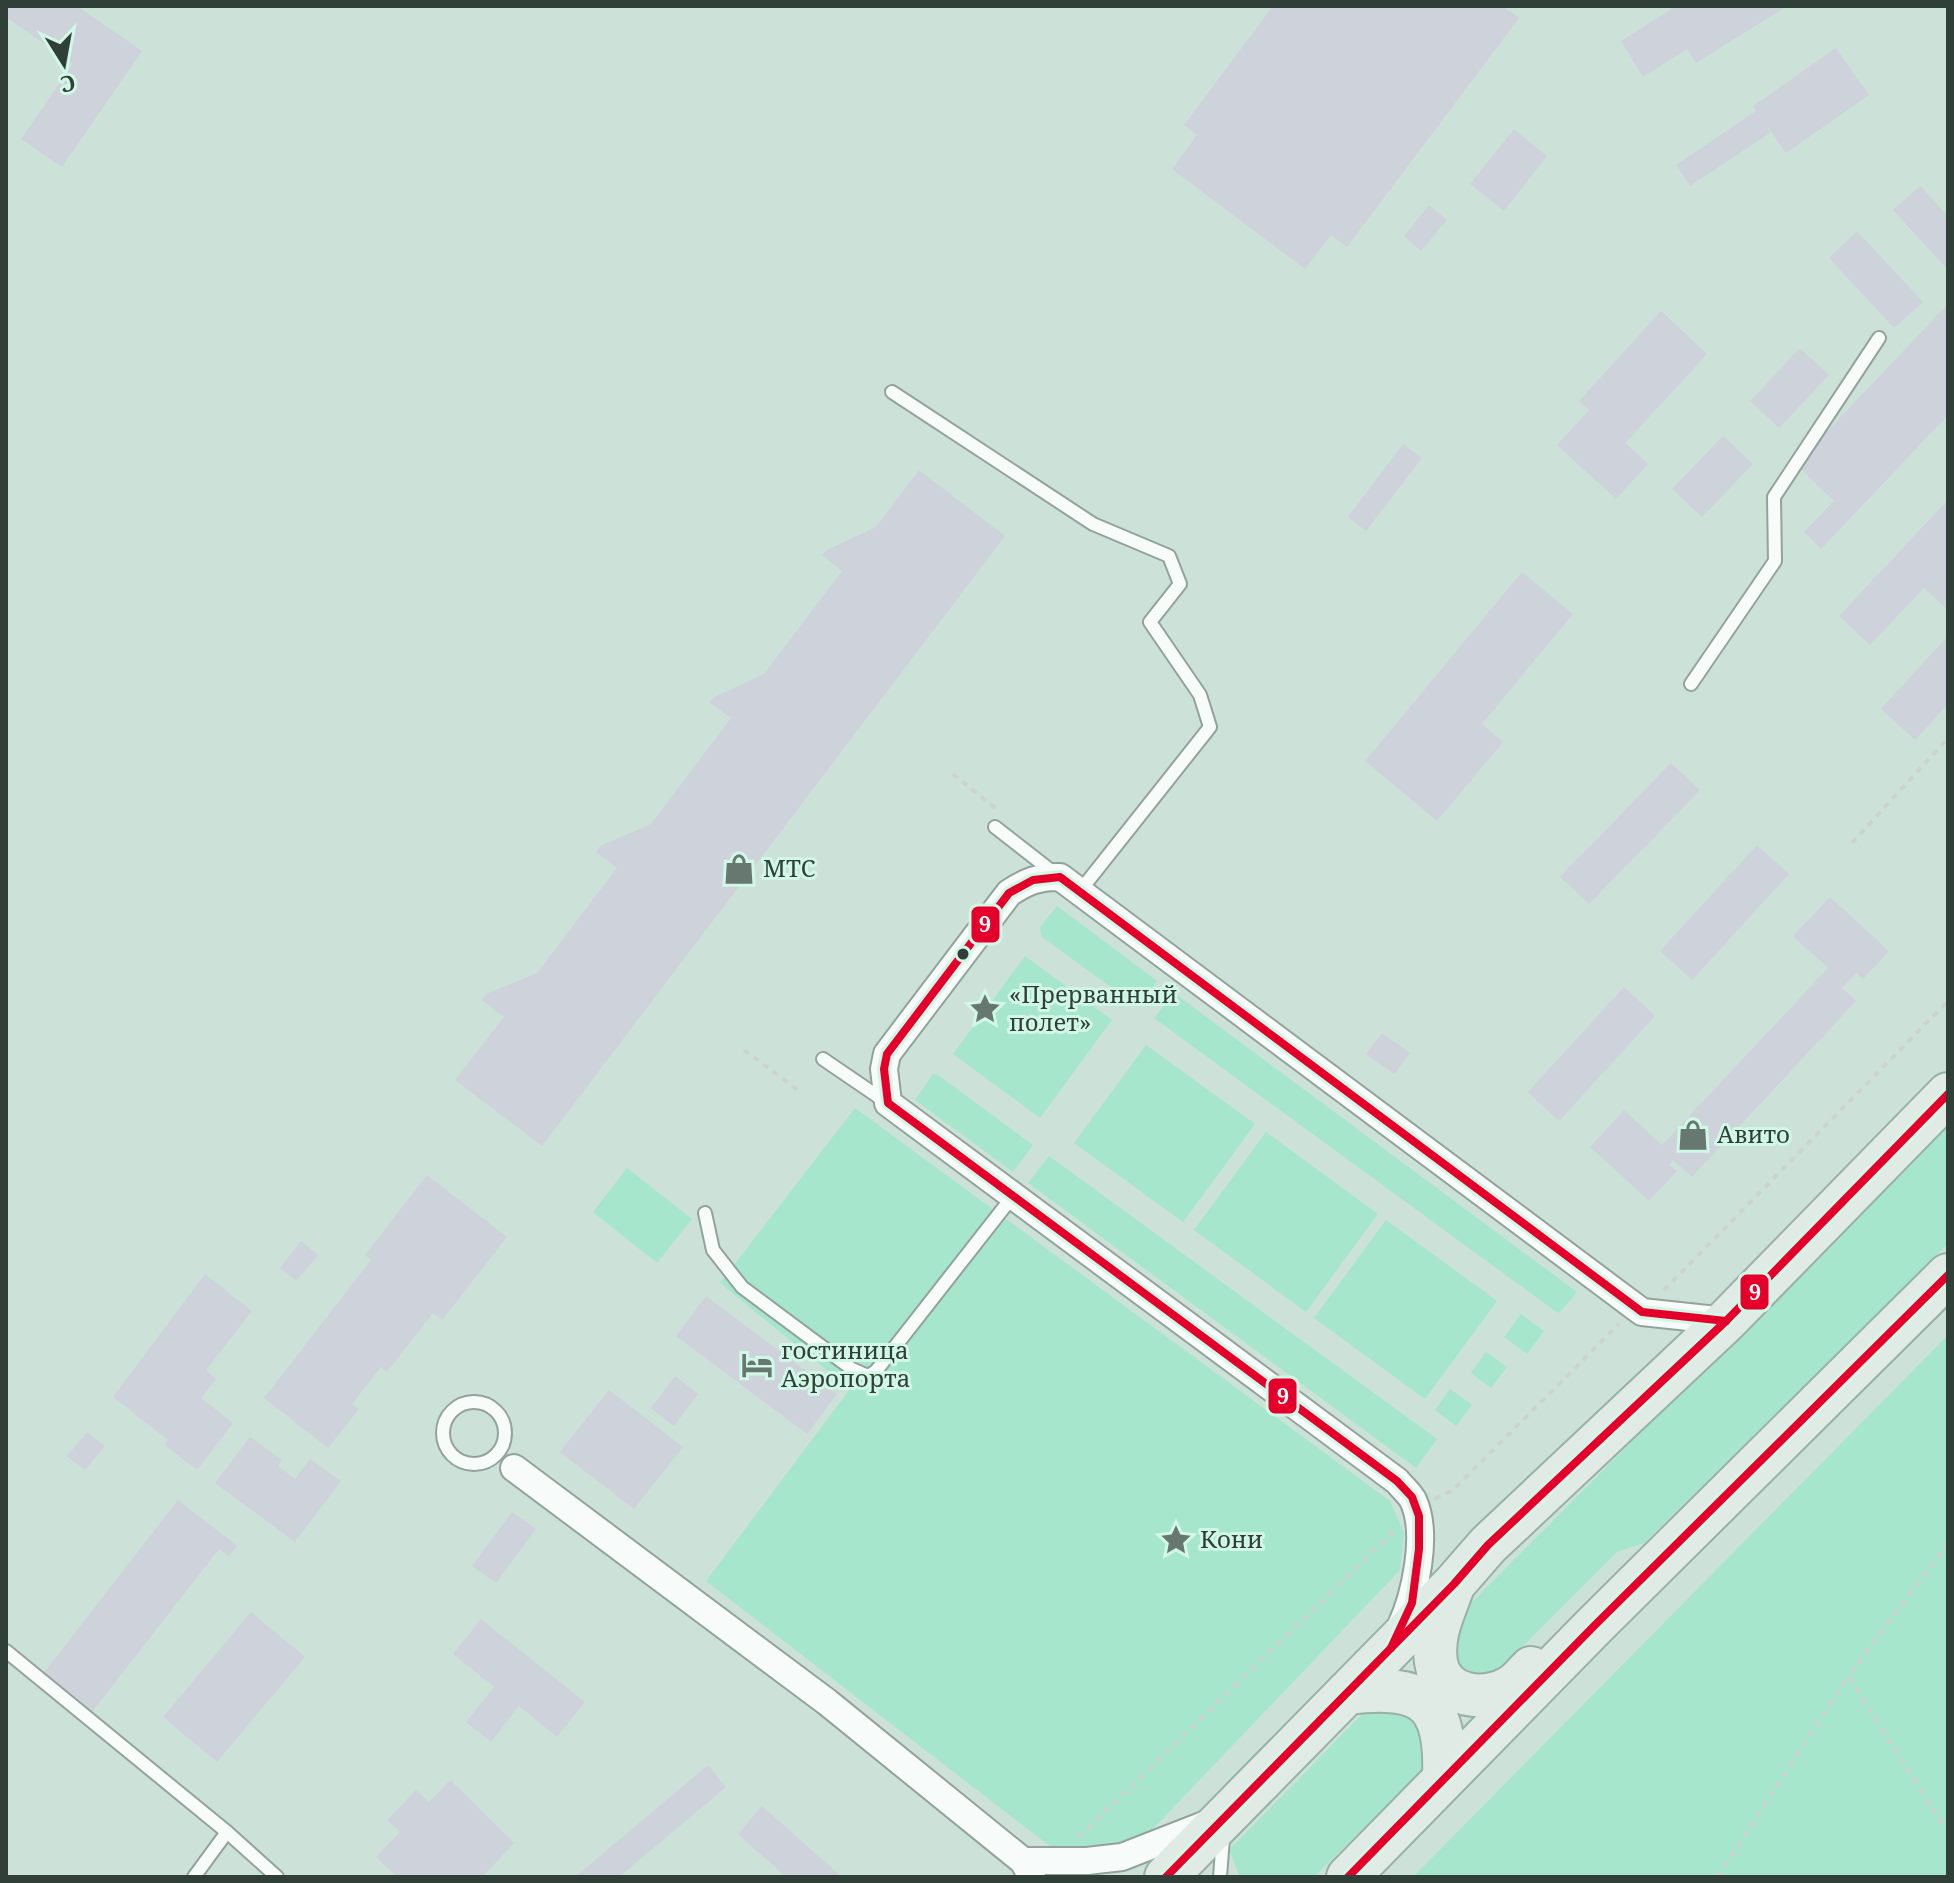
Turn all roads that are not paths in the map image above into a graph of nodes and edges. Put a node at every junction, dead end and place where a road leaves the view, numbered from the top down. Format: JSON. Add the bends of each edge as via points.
{"nodes":[{"id":1,"x":1879,"y":338,"type":"dead end"},
{"id":2,"x":892,"y":392,"type":"dead end"},
{"id":3,"x":1691,"y":684,"type":"dead end"},
{"id":4,"x":995,"y":827,"type":"dead end"},
{"id":5,"x":1070,"y":884,"type":"junction"},
{"id":6,"x":823,"y":1059,"type":"dead end"},
{"id":7,"x":1948,"y":1094,"type":"edge"},
{"id":8,"x":888,"y":1103,"type":"junction"},
{"id":9,"x":1013,"y":1196,"type":"junction"},
{"id":10,"x":705,"y":1213,"type":"dead end"},
{"id":11,"x":1948,"y":1275,"type":"edge"},
{"id":12,"x":1726,"y":1321,"type":"junction"},
{"id":13,"x":505,"y":1462,"type":"junction"},
{"id":14,"x":1454,"y":1584,"type":"junction"},
{"id":15,"x":1594,"y":1626,"type":"junction"},
{"id":16,"x":1391,"y":1648,"type":"junction"},
{"id":17,"x":6,"y":1651,"type":"edge"},
{"id":18,"x":1347,"y":1693,"type":"junction"},
{"id":19,"x":1444,"y":1776,"type":"junction"},
{"id":20,"x":1224,"y":1818,"type":"junction"},
{"id":21,"x":227,"y":1832,"type":"junction"},
{"id":22,"x":1028,"y":1869,"type":"edge"},
{"id":23,"x":194,"y":1877,"type":"edge"},
{"id":24,"x":277,"y":1877,"type":"edge"},
{"id":25,"x":1166,"y":1877,"type":"edge"},
{"id":26,"x":1220,"y":1877,"type":"edge"},
{"id":27,"x":1348,"y":1877,"type":"edge"}],
"edges":[{"from":1,"to":3,"type":"lane","via":[[1774,497],[1775,561]]},
{"from":2,"to":5,"type":"lane","via":[[1093,524],[1169,556],[1180,584],[1150,622],[1200,695],[1210,727]]},
{"from":4,"to":5,"type":"lane"},
{"from":5,"to":8,"type":"street","via":[[1043,876],[1009,893],[887,1054]]},
{"from":5,"to":12,"type":"street","via":[[1642,1312]]},
{"from":6,"to":8,"type":"lane"},
{"from":7,"to":12,"type":"main road"},
{"from":8,"to":9,"type":"street"},
{"from":9,"to":10,"type":"lane","via":[[868,1376],[742,1287],[713,1250]]},
{"from":9,"to":16,"type":"street","via":[[1412,1497],[1419,1516],[1412,1603]]},
{"from":11,"to":15,"type":"main road"},
{"from":12,"to":14,"type":"main road","via":[[1488,1545]]},
{"from":13,"to":13,"type":"lane","via":[[505,1427],[498,1412],[485,1403],[468,1402],[454,1409],[443,1439],[451,1454],[464,1463]]},
{"from":13,"to":22,"type":"street","via":[[827,1702]]},
{"from":14,"to":15,"type":"main road","via":[[1435,1633],[1436,1666],[1449,1687],[1479,1698],[1512,1687],[1569,1634]]},
{"from":14,"to":16,"type":"main road"},
{"from":15,"to":19,"type":"main road"},
{"from":16,"to":18,"type":"main road"},
{"from":17,"to":21,"type":"lane"},
{"from":18,"to":19,"type":"main road","via":[[1405,1692],[1427,1703],[1445,1745]]},
{"from":18,"to":20,"type":"main road"},
{"from":19,"to":27,"type":"main road"},
{"from":20,"to":22,"type":"street","via":[[1122,1857],[1055,1861]]},
{"from":20,"to":25,"type":"main road"},
{"from":20,"to":26,"type":"lane"},
{"from":21,"to":23,"type":"lane"},
{"from":21,"to":24,"type":"lane"}]}
